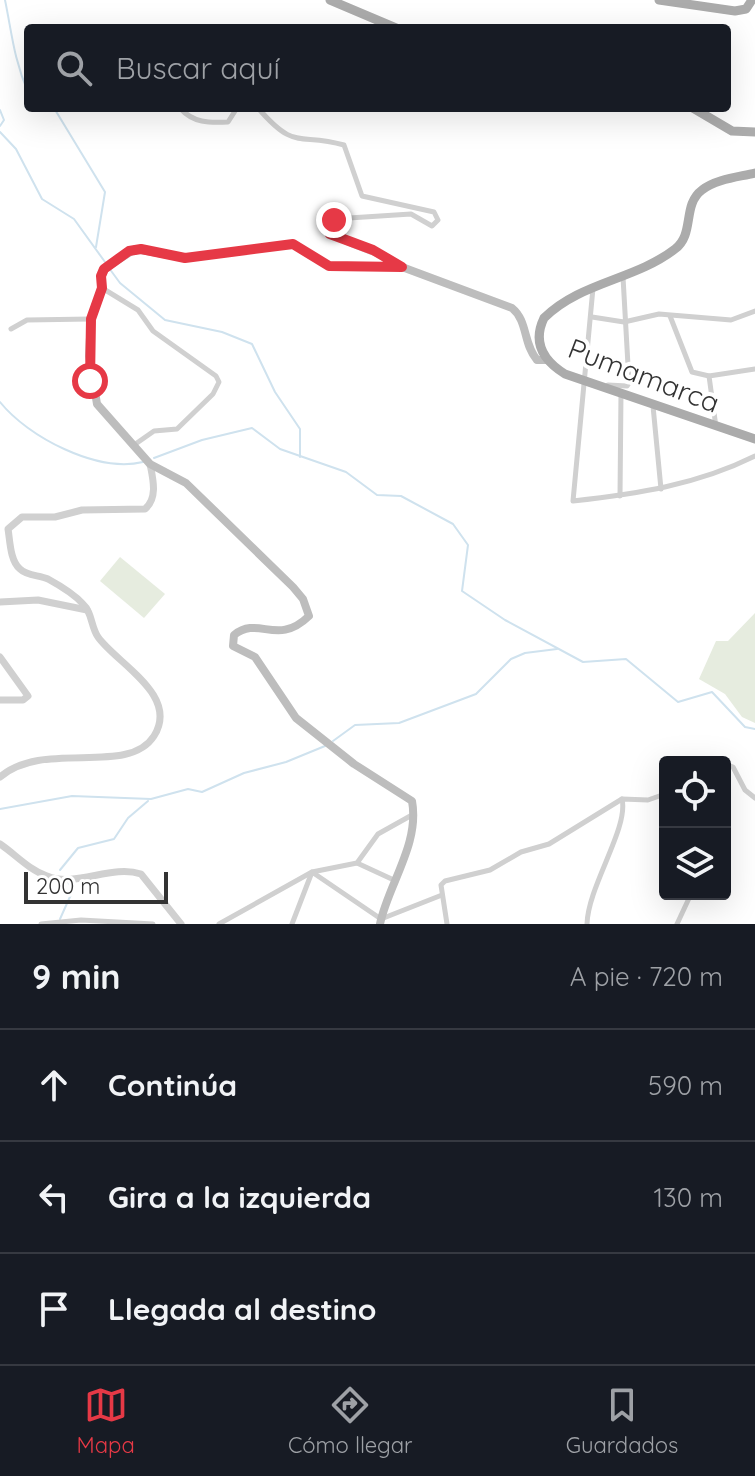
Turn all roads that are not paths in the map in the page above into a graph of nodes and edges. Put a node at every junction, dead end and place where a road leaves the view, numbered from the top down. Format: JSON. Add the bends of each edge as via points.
{"nodes":[{"id":1,"x":330,"y":0,"type":"edge"},
{"id":2,"x":659,"y":0,"type":"edge"},
{"id":3,"x":752,"y":0,"type":"edge"},
{"id":4,"x":374,"y":24,"type":"edge"},
{"id":5,"x":185,"y":112,"type":"edge"},
{"id":6,"x":234,"y":112,"type":"edge"},
{"id":7,"x":262,"y":112,"type":"edge"},
{"id":8,"x":700,"y":112,"type":"edge"},
{"id":9,"x":755,"y":132,"type":"edge"},
{"id":10,"x":755,"y":173,"type":"edge"},
{"id":11,"x":402,"y":267,"type":"junction"},
{"id":12,"x":623,"y":277,"type":"junction"},
{"id":13,"x":593,"y":287,"type":"junction"},
{"id":14,"x":102,"y":288,"type":"junction"},
{"id":15,"x":755,"y":311,"type":"edge"},
{"id":16,"x":670,"y":316,"type":"junction"},
{"id":17,"x":592,"y":317,"type":"junction"},
{"id":18,"x":91,"y":319,"type":"junction"},
{"id":19,"x":624,"y":322,"type":"junction"},
{"id":20,"x":11,"y":329,"type":"dead end"},
{"id":21,"x":546,"y":360,"type":"junction"},
{"id":22,"x":755,"y":369,"type":"edge"},
{"id":23,"x":709,"y":376,"type":"junction"},
{"id":24,"x":585,"y":378,"type":"junction"},
{"id":25,"x":621,"y":393,"type":"junction"},
{"id":26,"x":653,"y":406,"type":"junction"},
{"id":27,"x":716,"y":427,"type":"junction"},
{"id":28,"x":755,"y":439,"type":"edge"},
{"id":29,"x":134,"y":445,"type":"junction"},
{"id":30,"x":755,"y":456,"type":"edge"},
{"id":31,"x":150,"y":464,"type":"junction"},
{"id":32,"x":661,"y":489,"type":"junction"},
{"id":33,"x":620,"y":496,"type":"junction"},
{"id":34,"x":0,"y":602,"type":"edge"},
{"id":35,"x":87,"y":610,"type":"junction"},
{"id":36,"x":0,"y":657,"type":"edge"},
{"id":37,"x":0,"y":700,"type":"edge"},
{"id":38,"x":731,"y":768,"type":"edge"},
{"id":39,"x":0,"y":777,"type":"edge"},
{"id":40,"x":659,"y":796,"type":"edge"},
{"id":41,"x":755,"y":798,"type":"edge"},
{"id":42,"x":622,"y":799,"type":"junction"},
{"id":43,"x":413,"y":814,"type":"junction"},
{"id":44,"x":0,"y":844,"type":"edge"},
{"id":45,"x":357,"y":863,"type":"junction"},
{"id":46,"x":312,"y":872,"type":"junction"},
{"id":47,"x":397,"y":881,"type":"junction"},
{"id":48,"x":442,"y":895,"type":"junction"},
{"id":49,"x":688,"y":900,"type":"edge"},
{"id":50,"x":380,"y":921,"type":"edge"},
{"id":51,"x":41,"y":924,"type":"edge"},
{"id":52,"x":153,"y":924,"type":"edge"},
{"id":53,"x":181,"y":924,"type":"edge"},
{"id":54,"x":219,"y":924,"type":"edge"},
{"id":55,"x":292,"y":924,"type":"edge"},
{"id":56,"x":447,"y":924,"type":"edge"},
{"id":57,"x":587,"y":924,"type":"edge"},
{"id":58,"x":677,"y":924,"type":"edge"}],
"edges":[{"from":1,"to":4,"type":"main road"},
{"from":2,"to":3,"type":"main road","via":[[735,11],[746,9]]},
{"from":5,"to":6,"type":"street","via":[[211,123],[228,122]]},
{"from":7,"to":11,"type":"street","via":[[298,141],[331,139],[344,145],[362,196],[434,212],[438,220],[432,226],[411,214],[331,224],[330,234]]},
{"from":8,"to":9,"type":"main road","via":[[732,131]]},
{"from":10,"to":12,"type":"main road","name":"Pumamarca","via":[[701,190],[679,246]]},
{"from":11,"to":14,"type":"main road","via":[[329,266],[293,244],[185,258],[141,249],[104,269]]},
{"from":11,"to":21,"type":"main road","via":[[512,308],[521,319],[529,351],[537,360]]},
{"from":12,"to":13,"type":"main road","name":"Pumamarca"},
{"from":12,"to":19,"type":"street"},
{"from":13,"to":17,"type":"street"},
{"from":13,"to":21,"type":"main road","name":"Pumamarca","via":[[544,318],[539,343]]},
{"from":14,"to":18,"type":"main road"},
{"from":14,"to":29,"type":"street","via":[[138,310],[153,331],[219,382],[177,429],[158,429]]},
{"from":15,"to":16,"type":"street","via":[[731,320]]},
{"from":16,"to":19,"type":"street"},
{"from":16,"to":23,"type":"street","via":[[692,372]]},
{"from":17,"to":19,"type":"street"},
{"from":17,"to":24,"type":"street"},
{"from":18,"to":20,"type":"street","via":[[27,320]]},
{"from":18,"to":29,"type":"main road","via":[[93,394],[103,415]]},
{"from":19,"to":24,"type":"street","via":[[629,385]]},
{"from":21,"to":24,"type":"main road","name":"Pumamarca","via":[[565,374]]},
{"from":22,"to":23,"type":"street"},
{"from":23,"to":27,"type":"street"},
{"from":24,"to":25,"type":"main road","name":"Pumamarca"},
{"from":24,"to":33,"type":"street","via":[[573,501]]},
{"from":25,"to":26,"type":"main road","name":"Pumamarca"},
{"from":25,"to":33,"type":"street"},
{"from":26,"to":27,"type":"main road","name":"Pumamarca"},
{"from":26,"to":32,"type":"street"},
{"from":27,"to":28,"type":"main road","name":"Pumamarca"},
{"from":29,"to":31,"type":"main road"},
{"from":30,"to":32,"type":"street"},
{"from":31,"to":35,"type":"street","via":[[153,494],[145,509],[22,517],[8,529],[21,571],[46,578]]},
{"from":31,"to":43,"type":"main road","via":[[186,483],[293,587],[308,609],[309,616],[290,630],[245,629],[234,635],[233,646],[255,657],[296,718],[354,764],[408,797]]},
{"from":32,"to":33,"type":"street"},
{"from":34,"to":35,"type":"street","via":[[38,600]]},
{"from":35,"to":39,"type":"street","via":[[97,636],[151,692],[158,709],[156,734],[119,757],[52,756],[22,763]]},
{"from":36,"to":37,"type":"street","via":[[28,696]]},
{"from":38,"to":41,"type":"street"},
{"from":40,"to":42,"type":"street"},
{"from":42,"to":48,"type":"street","via":[[549,844],[490,870],[445,881]]},
{"from":42,"to":57,"type":"street","via":[[622,816],[589,901]]},
{"from":43,"to":45,"type":"street","via":[[378,834]]},
{"from":43,"to":47,"type":"main road"},
{"from":44,"to":53,"type":"street","via":[[54,878],[141,874]]},
{"from":45,"to":46,"type":"street"},
{"from":45,"to":47,"type":"street"},
{"from":46,"to":50,"type":"street"},
{"from":46,"to":54,"type":"street"},
{"from":46,"to":55,"type":"street"},
{"from":47,"to":50,"type":"main road"},
{"from":48,"to":50,"type":"street"},
{"from":48,"to":56,"type":"street"},
{"from":49,"to":58,"type":"street"},
{"from":51,"to":52,"type":"street"}]}
